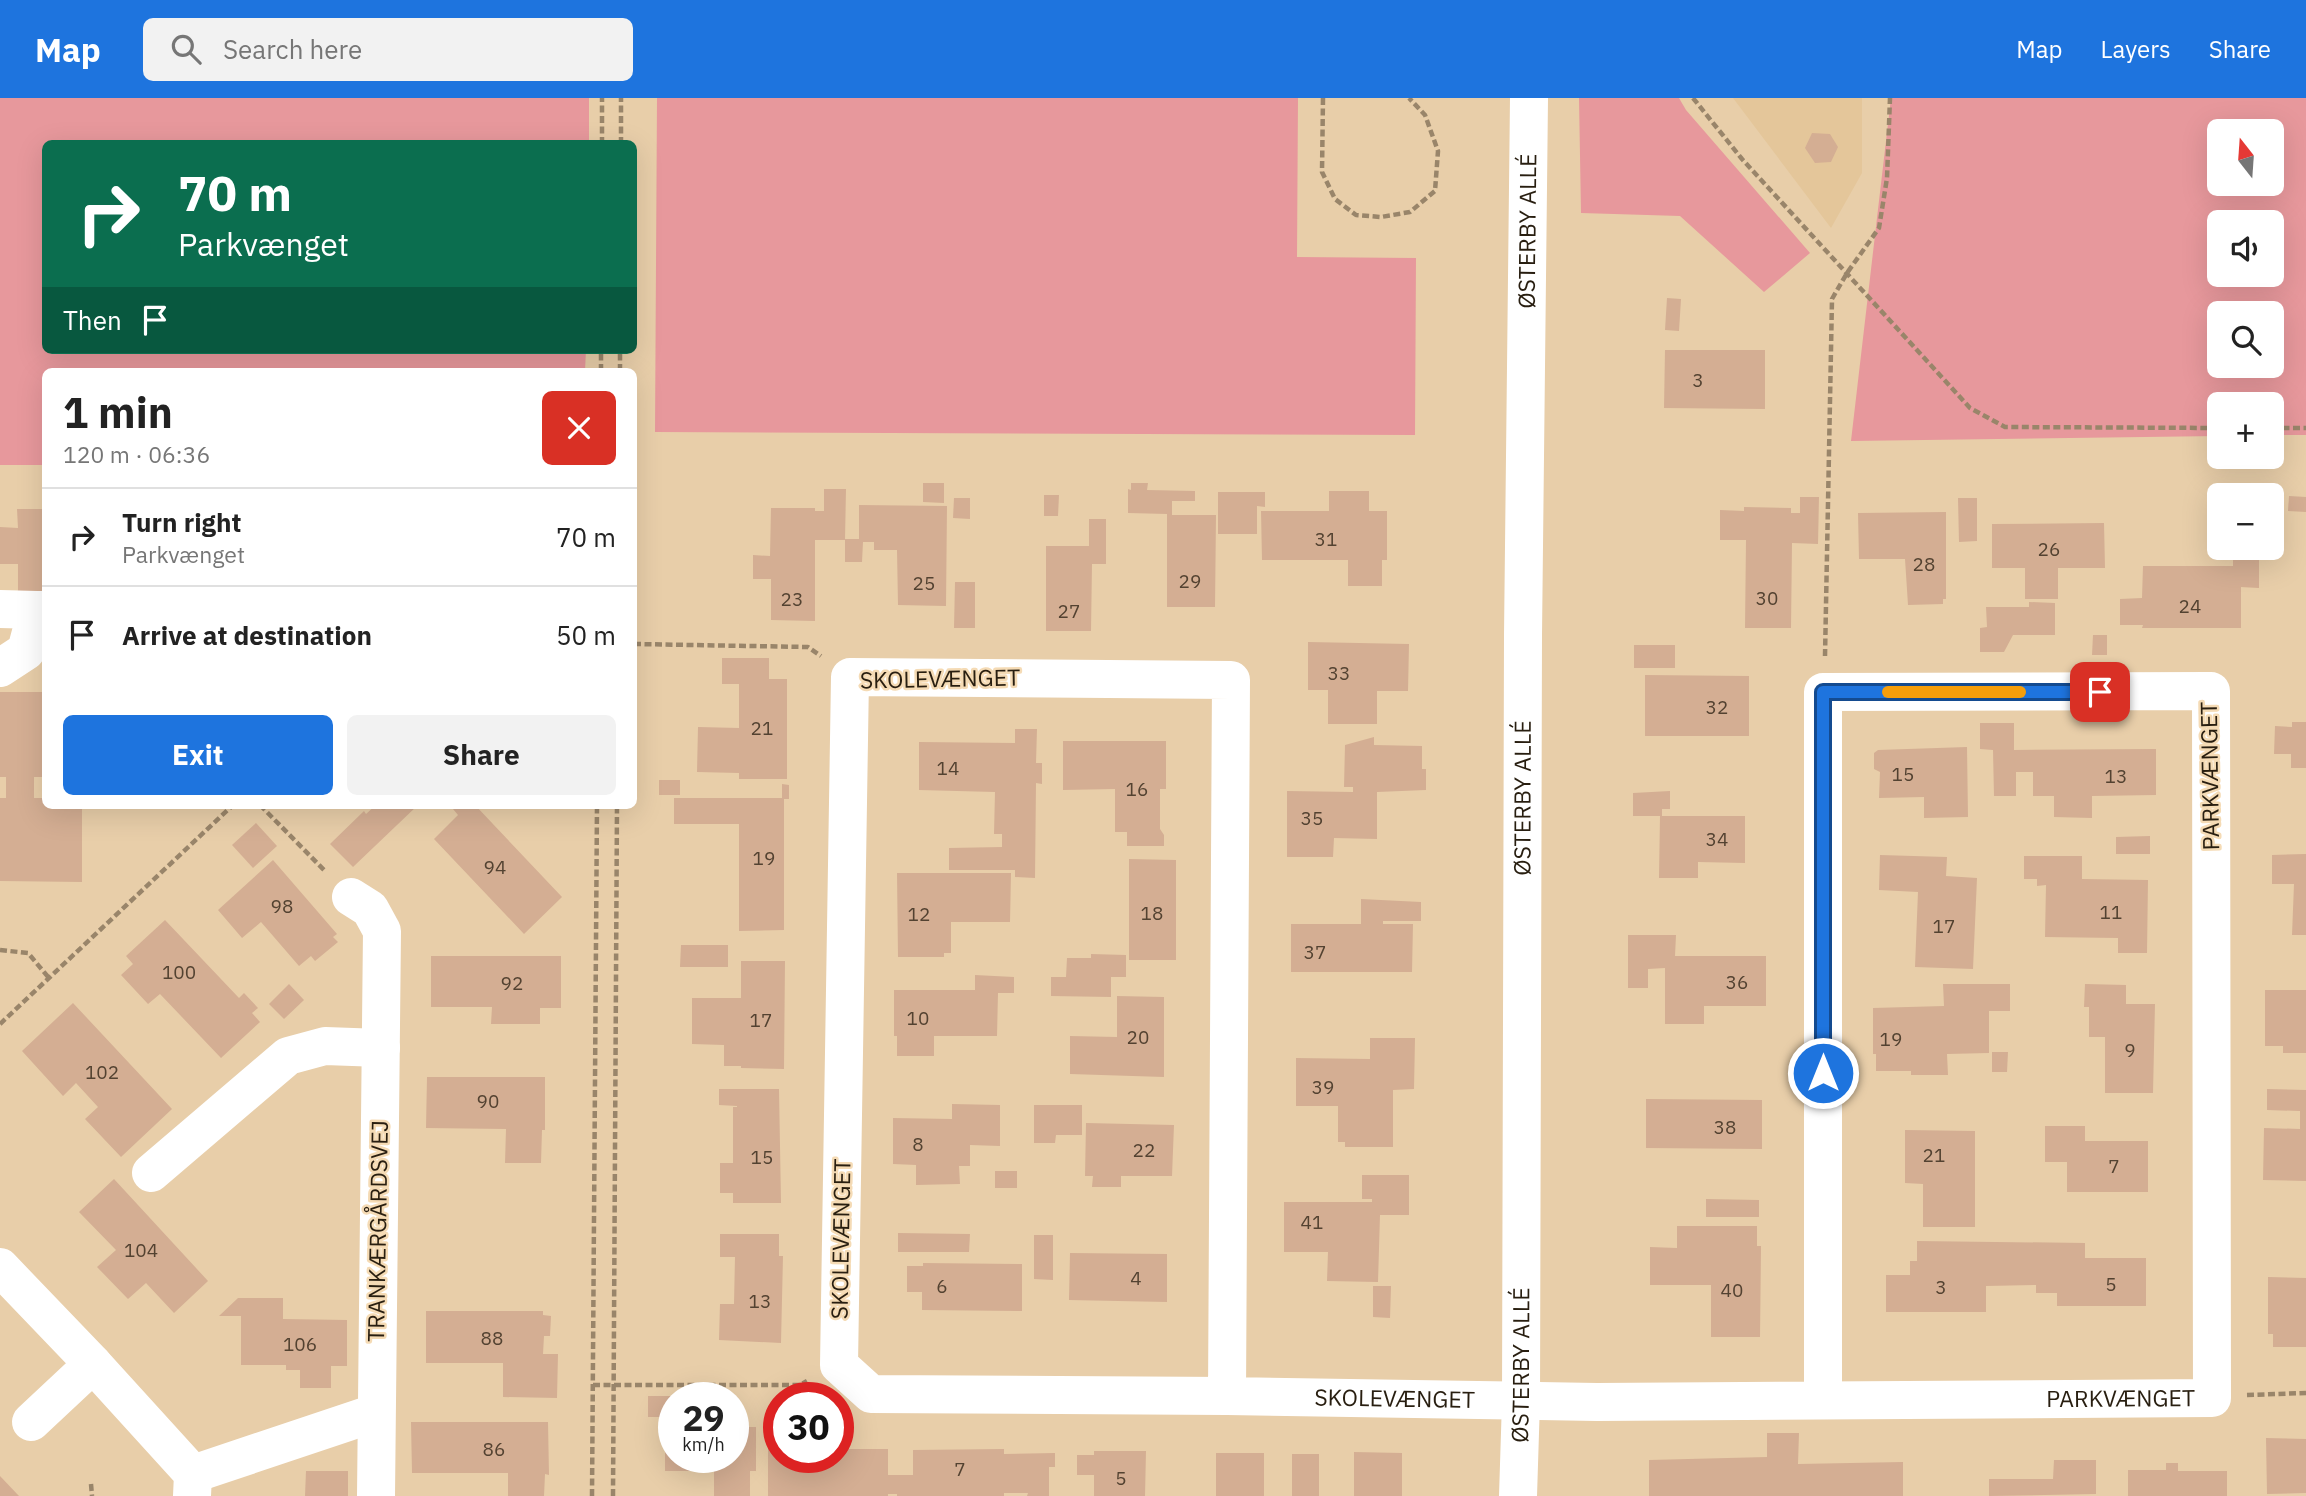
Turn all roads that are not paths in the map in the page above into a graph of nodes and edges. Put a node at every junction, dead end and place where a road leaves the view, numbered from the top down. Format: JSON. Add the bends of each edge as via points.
{"nodes":[{"id":1,"x":1529,"y":98,"type":"edge"},
{"id":2,"x":28,"y":610,"type":"edge"},
{"id":3,"x":0,"y":668,"type":"edge"},
{"id":4,"x":351,"y":898,"type":"road end"},
{"id":5,"x":381,"y":1048,"type":"junction"},
{"id":6,"x":151,"y":1173,"type":"dead end"},
{"id":7,"x":0,"y":1267,"type":"edge"},
{"id":8,"x":93,"y":1364,"type":"junction"},
{"id":9,"x":1227,"y":1396,"type":"junction"},
{"id":10,"x":1823,"y":1399,"type":"junction"},
{"id":11,"x":1521,"y":1401,"type":"junction"},
{"id":12,"x":375,"y":1413,"type":"junction"},
{"id":13,"x":31,"y":1422,"type":"dead end"},
{"id":14,"x":193,"y":1485,"type":"edge"},
{"id":15,"x":376,"y":1496,"type":"edge"},
{"id":16,"x":1518,"y":1496,"type":"edge"}],
"edges":[{"from":1,"to":11,"type":"street","name":"ØSTERBY ALLÉ"},
{"from":2,"to":3,"type":"street","via":[[26,651]]},
{"from":4,"to":5,"type":"street","name":"TRANKÆRGÅRDSVEJ","via":[[370,909],[382,931]]},
{"from":5,"to":6,"type":"street","via":[[326,1046],[288,1056]]},
{"from":5,"to":12,"type":"street","name":"TRANKÆRGÅRDSVEJ"},
{"from":7,"to":8,"type":"street"},
{"from":8,"to":13,"type":"street"},
{"from":8,"to":14,"type":"street"},
{"from":9,"to":9,"type":"street","name":"SKOLEVÆNGET","via":[[1231,680],[850,677],[839,1365],[871,1394]]},
{"from":9,"to":11,"type":"street","name":"SKOLEVÆNGET"},
{"from":10,"to":10,"type":"street","name":"PARKVÆNGET","via":[[2212,1398],[2211,691],[1823,692]]},
{"from":10,"to":11,"type":"street","name":"PARKVÆNGET"},
{"from":11,"to":16,"type":"street","name":"ØSTERBY ALLÉ"},
{"from":12,"to":14,"type":"street"},
{"from":12,"to":15,"type":"street","name":"TRANKÆRGÅRDSVEJ"}]}
